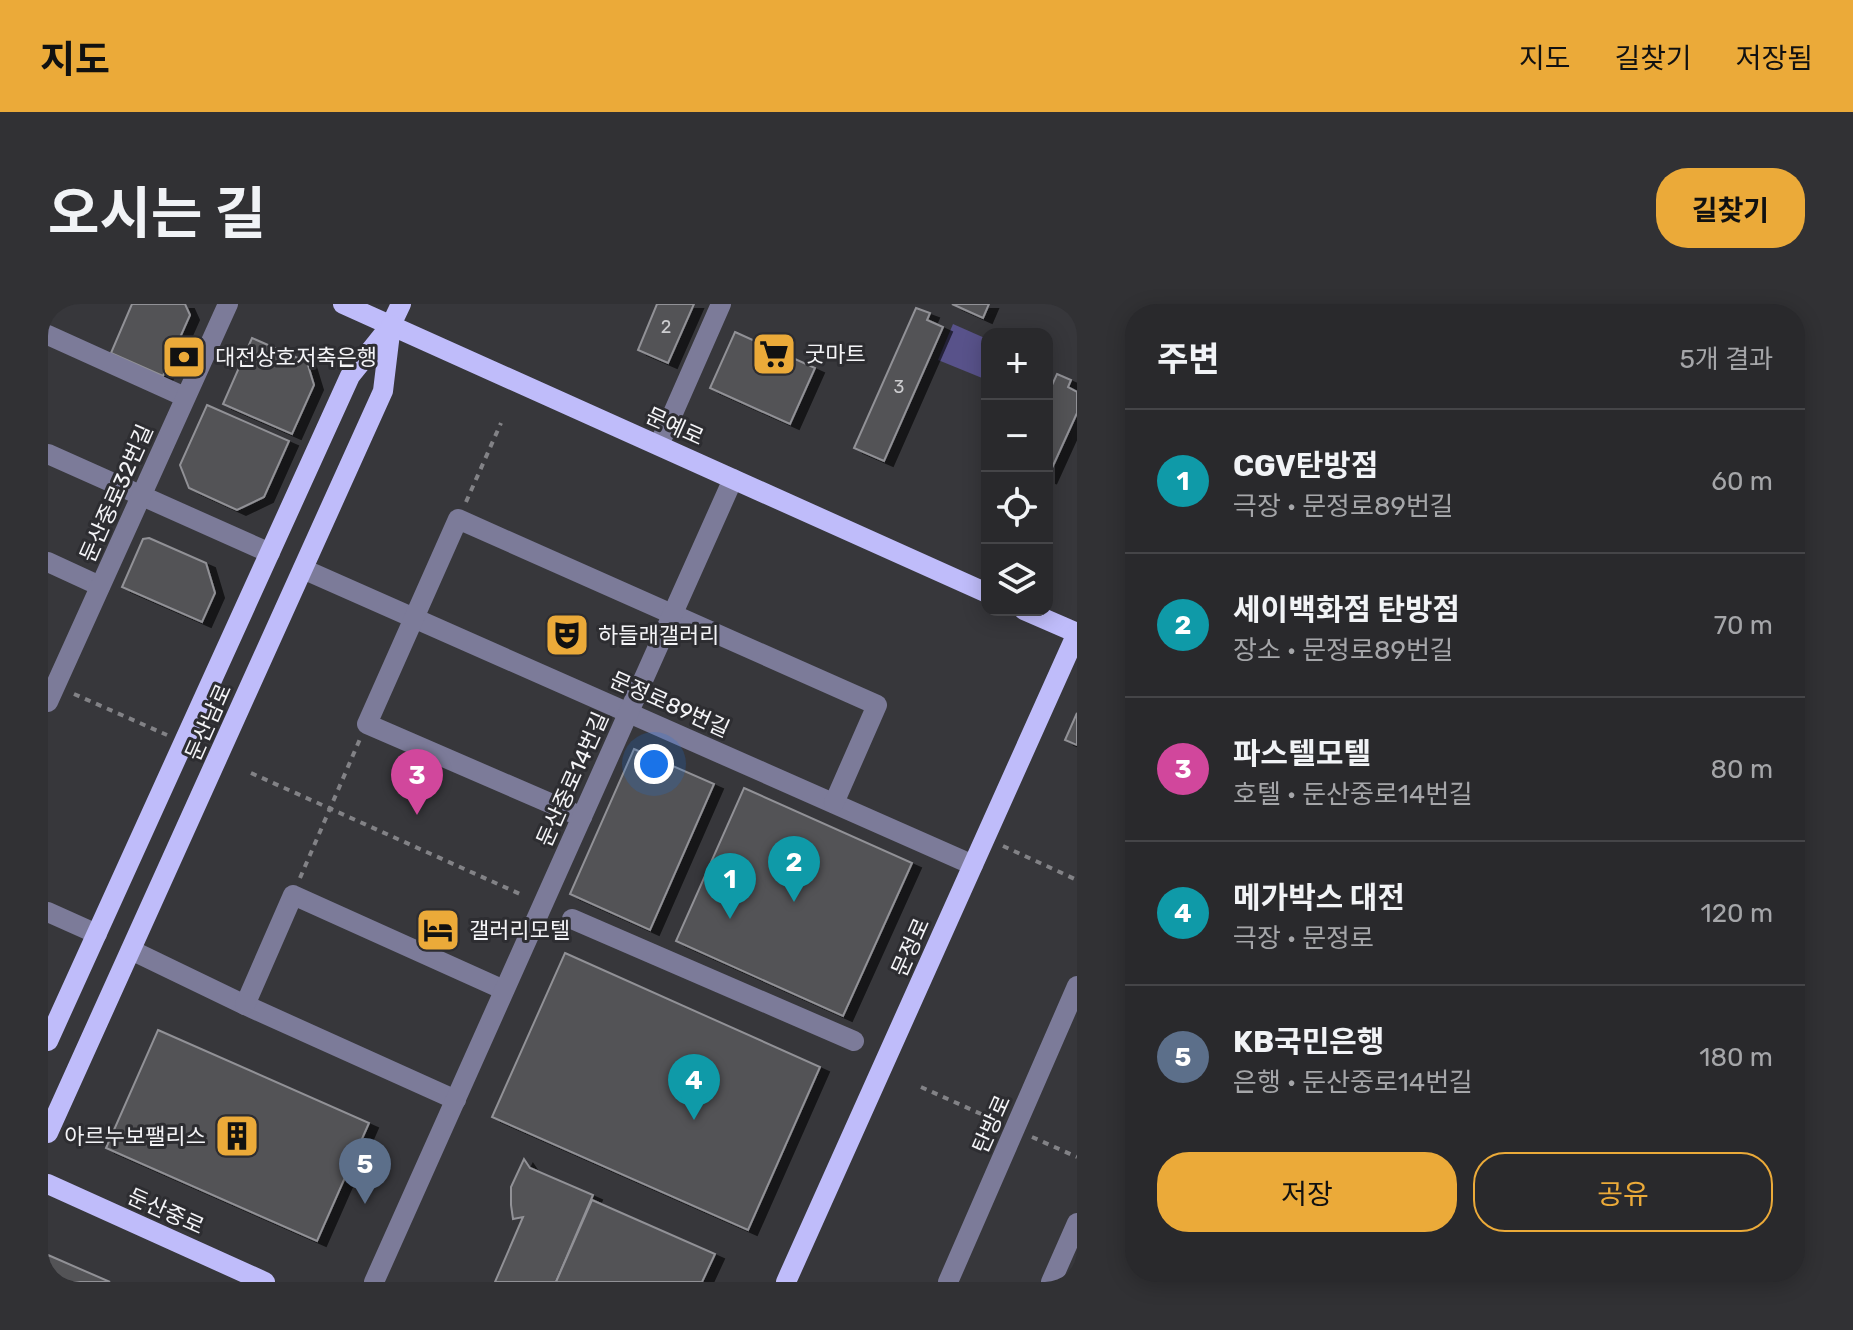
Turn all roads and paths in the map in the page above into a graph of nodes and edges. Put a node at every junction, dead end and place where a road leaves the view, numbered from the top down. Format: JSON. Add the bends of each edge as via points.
{"nodes":[{"id":1,"x":228,"y":304,"type":"edge"},
{"id":2,"x":343,"y":304,"type":"edge"},
{"id":3,"x":401,"y":304,"type":"edge"},
{"id":4,"x":721,"y":304,"type":"edge"},
{"id":5,"x":391,"y":325,"type":"junction"},
{"id":6,"x":48,"y":335,"type":"edge"},
{"id":7,"x":185,"y":397,"type":"junction"},
{"id":8,"x":501,"y":423,"type":"dead end"},
{"id":9,"x":659,"y":445,"type":"junction"},
{"id":10,"x":48,"y":454,"type":"edge"},
{"id":11,"x":733,"y":479,"type":"junction"},
{"id":12,"x":141,"y":496,"type":"junction"},
{"id":13,"x":458,"y":519,"type":"junction"},
{"id":14,"x":270,"y":553,"type":"junction"},
{"id":15,"x":48,"y":562,"type":"edge"},
{"id":16,"x":303,"y":569,"type":"junction"},
{"id":17,"x":100,"y":586,"type":"junction"},
{"id":18,"x":981,"y":590,"type":"edge"},
{"id":19,"x":672,"y":614,"type":"junction"},
{"id":20,"x":1038,"y":616,"type":"edge"},
{"id":21,"x":413,"y":617,"type":"junction"},
{"id":22,"x":1077,"y":633,"type":"edge"},
{"id":23,"x":71,"y":693,"type":"dead end"},
{"id":24,"x":48,"y":702,"type":"edge"},
{"id":25,"x":628,"y":712,"type":"junction"},
{"id":26,"x":367,"y":724,"type":"junction"},
{"id":27,"x":167,"y":735,"type":"dead end"},
{"id":28,"x":251,"y":773,"type":"dead end"},
{"id":29,"x":834,"y":803,"type":"junction"},
{"id":30,"x":330,"y":809,"type":"junction"},
{"id":31,"x":582,"y":817,"type":"junction"},
{"id":32,"x":985,"y":838,"type":"junction"},
{"id":33,"x":973,"y":865,"type":"junction"},
{"id":34,"x":1077,"y":880,"type":"edge"},
{"id":35,"x":520,"y":894,"type":"dead end"},
{"id":36,"x":293,"y":895,"type":"junction"},
{"id":37,"x":48,"y":912,"type":"edge"},
{"id":38,"x":572,"y":919,"type":"dead end"},
{"id":39,"x":97,"y":934,"type":"junction"},
{"id":40,"x":131,"y":950,"type":"junction"},
{"id":41,"x":1077,"y":986,"type":"edge"},
{"id":42,"x":504,"y":990,"type":"junction"},
{"id":43,"x":245,"y":1005,"type":"junction"},
{"id":44,"x":48,"y":1041,"type":"edge"},
{"id":45,"x":854,"y":1041,"type":"dead end"},
{"id":46,"x":456,"y":1100,"type":"junction"},
{"id":47,"x":48,"y":1133,"type":"edge"},
{"id":48,"x":48,"y":1184,"type":"edge"},
{"id":49,"x":1077,"y":1223,"type":"edge"},
{"id":50,"x":265,"y":1282,"type":"edge"},
{"id":51,"x":374,"y":1282,"type":"edge"},
{"id":52,"x":786,"y":1282,"type":"edge"},
{"id":53,"x":948,"y":1282,"type":"edge"},
{"id":54,"x":1051,"y":1282,"type":"edge"}],
"edges":[{"from":1,"to":7,"type":"street","name":"둔산중로32번길"},
{"from":2,"to":5,"type":"main road","name":"문예로"},
{"from":3,"to":5,"type":"main road","name":"둔산남로"},
{"from":4,"to":9,"type":"street"},
{"from":5,"to":9,"type":"main road","name":"문예로"},
{"from":5,"to":14,"type":"main road","name":"둔산남로","via":[[350,376]]},
{"from":5,"to":16,"type":"main road","name":"둔산남로","via":[[383,391]]},
{"from":6,"to":7,"type":"street"},
{"from":7,"to":12,"type":"street","name":"둔산중로32번길"},
{"from":8,"to":13,"type":"path"},
{"from":9,"to":11,"type":"main road","name":"문예로"},
{"from":10,"to":12,"type":"street"},
{"from":11,"to":18,"type":"main road","name":"문예로"},
{"from":11,"to":19,"type":"street","name":"둔산중로14번길"},
{"from":12,"to":14,"type":"street"},
{"from":12,"to":17,"type":"street","name":"둔산중로32번길"},
{"from":13,"to":19,"type":"street"},
{"from":13,"to":21,"type":"street"},
{"from":14,"to":39,"type":"main road","name":"둔산남로"},
{"from":15,"to":17,"type":"street"},
{"from":16,"to":21,"type":"street","name":"문정로89번길"},
{"from":16,"to":40,"type":"main road","name":"둔산남로"},
{"from":17,"to":24,"type":"street","name":"둔산중로32번길"},
{"from":19,"to":25,"type":"street","name":"둔산중로14번길"},
{"from":19,"to":29,"type":"street","via":[[877,705]]},
{"from":20,"to":22,"type":"main road"},
{"from":21,"to":25,"type":"street","name":"문정로89번길"},
{"from":21,"to":26,"type":"street"},
{"from":22,"to":32,"type":"main road","name":"문정로"},
{"from":23,"to":27,"type":"path"},
{"from":25,"to":29,"type":"street","name":"문정로89번길"},
{"from":25,"to":31,"type":"street","name":"둔산중로14번길"},
{"from":26,"to":30,"type":"path"},
{"from":26,"to":31,"type":"street"},
{"from":28,"to":30,"type":"path"},
{"from":29,"to":33,"type":"street","name":"문정로89번길"},
{"from":30,"to":35,"type":"path"},
{"from":30,"to":36,"type":"path"},
{"from":31,"to":42,"type":"street","name":"둔산중로14번길"},
{"from":32,"to":33,"type":"main road","name":"문정로"},
{"from":32,"to":34,"type":"path"},
{"from":33,"to":52,"type":"main road","name":"문정로"},
{"from":36,"to":42,"type":"street"},
{"from":36,"to":43,"type":"street"},
{"from":37,"to":39,"type":"street"},
{"from":38,"to":45,"type":"street"},
{"from":39,"to":44,"type":"main road","name":"둔산남로"},
{"from":40,"to":43,"type":"street"},
{"from":40,"to":47,"type":"main road","name":"둔산남로"},
{"from":41,"to":53,"type":"street","name":"탄방로"},
{"from":42,"to":46,"type":"street","name":"둔산중로14번길"},
{"from":43,"to":46,"type":"street"},
{"from":46,"to":51,"type":"street","name":"둔산중로14번길"},
{"from":48,"to":50,"type":"main road","name":"둔산중로"},
{"from":49,"to":54,"type":"street"}]}
